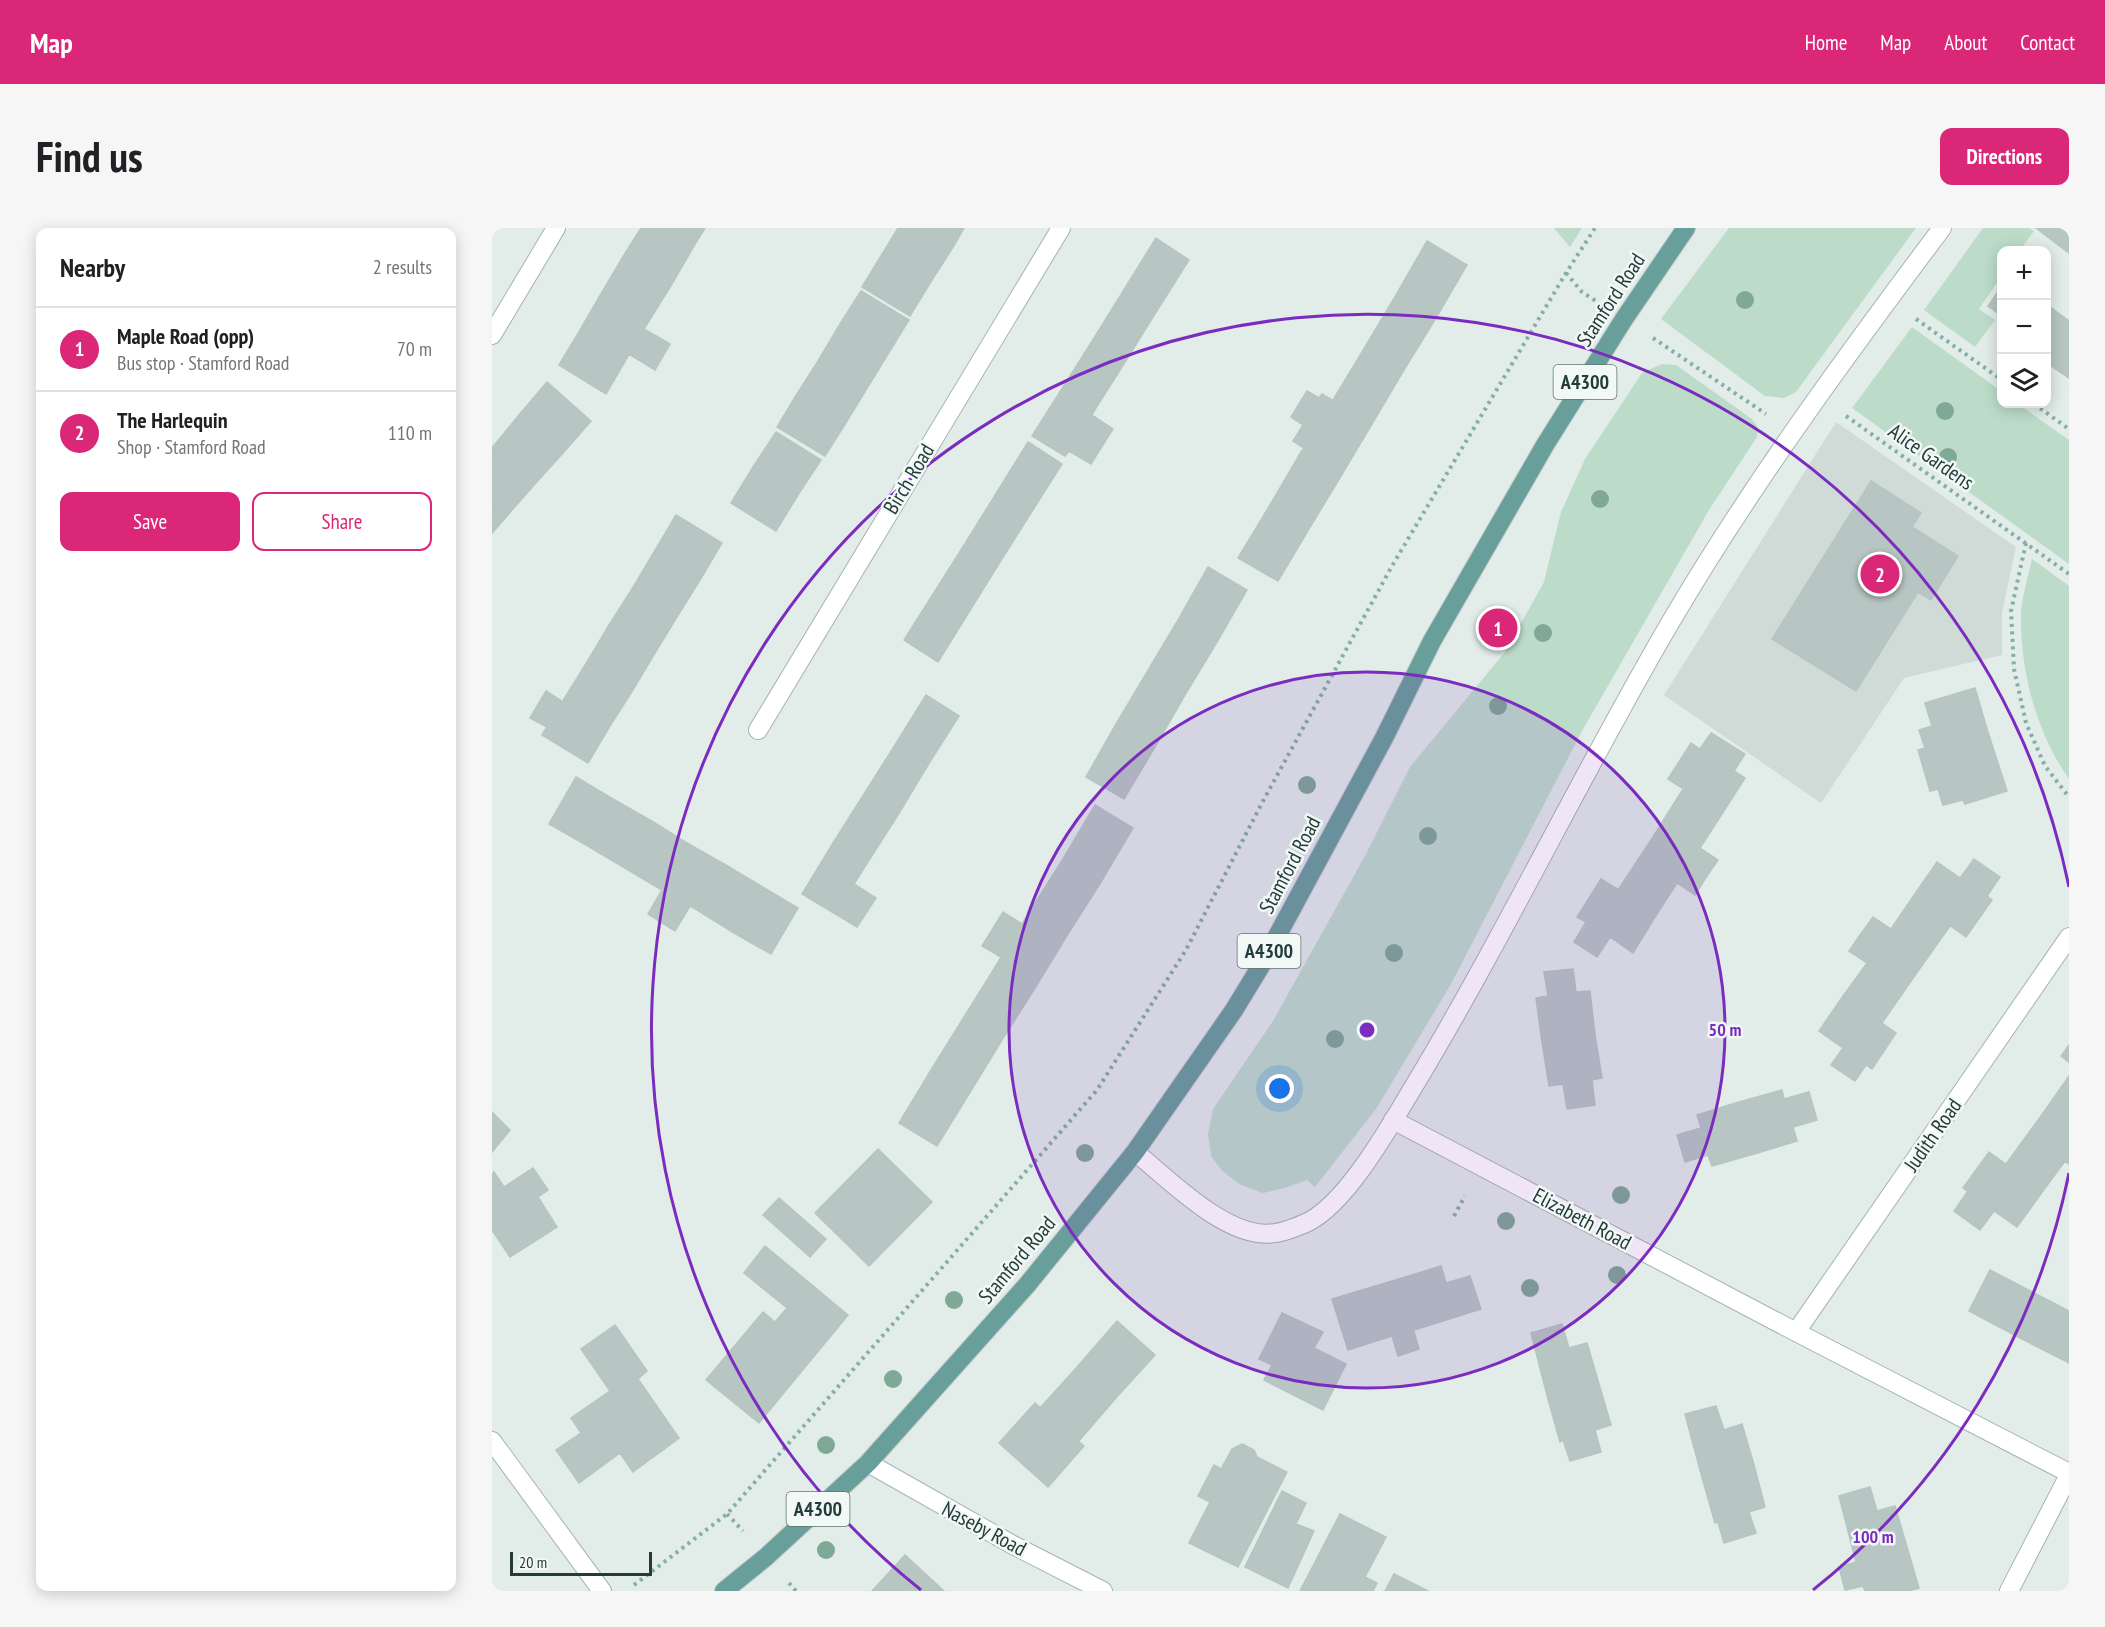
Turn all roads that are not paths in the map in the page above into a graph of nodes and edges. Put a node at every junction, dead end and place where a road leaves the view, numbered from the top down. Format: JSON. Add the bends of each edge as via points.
{"nodes":[{"id":1,"x":556,"y":228,"type":"edge"},
{"id":2,"x":1061,"y":228,"type":"edge"},
{"id":3,"x":1942,"y":228,"type":"edge"},
{"id":4,"x":1682,"y":229,"type":"edge"},
{"id":5,"x":492,"y":335,"type":"edge"},
{"id":6,"x":758,"y":730,"type":"dead end"},
{"id":7,"x":2069,"y":937,"type":"edge"},
{"id":8,"x":1393,"y":1120,"type":"junction"},
{"id":9,"x":1135,"y":1152,"type":"junction"},
{"id":10,"x":1796,"y":1332,"type":"junction"},
{"id":11,"x":492,"y":1442,"type":"edge"},
{"id":12,"x":868,"y":1463,"type":"junction"},
{"id":13,"x":2069,"y":1474,"type":"edge"},
{"id":14,"x":602,"y":1591,"type":"edge"},
{"id":15,"x":724,"y":1591,"type":"edge"},
{"id":16,"x":1103,"y":1591,"type":"edge"},
{"id":17,"x":2009,"y":1591,"type":"edge"}],
"edges":[{"from":1,"to":5,"type":"street"},
{"from":2,"to":6,"type":"street","name":"Birch Road"},
{"from":3,"to":8,"type":"street","via":[[1732,523],[1670,624],[1457,1015]]},
{"from":4,"to":9,"type":"main road","name":"Stamford Road","number":"A4300","via":[[1540,454],[1432,641],[1262,964]]},
{"from":7,"to":10,"type":"street","name":"Judith Road"},
{"from":8,"to":9,"type":"street","via":[[1365,1164],[1336,1199],[1310,1221],[1274,1234],[1242,1230],[1222,1220]]},
{"from":8,"to":10,"type":"street","name":"Elizabeth Road"},
{"from":9,"to":12,"type":"main road","name":"Stamford Road","number":"A4300","via":[[1027,1286]]},
{"from":10,"to":13,"type":"street","name":"Elizabeth Road"},
{"from":11,"to":14,"type":"street"},
{"from":12,"to":15,"type":"main road","name":"Stamford Road","number":"A4300"},
{"from":12,"to":16,"type":"street","name":"Naseby Road"},
{"from":13,"to":17,"type":"street"}]}
